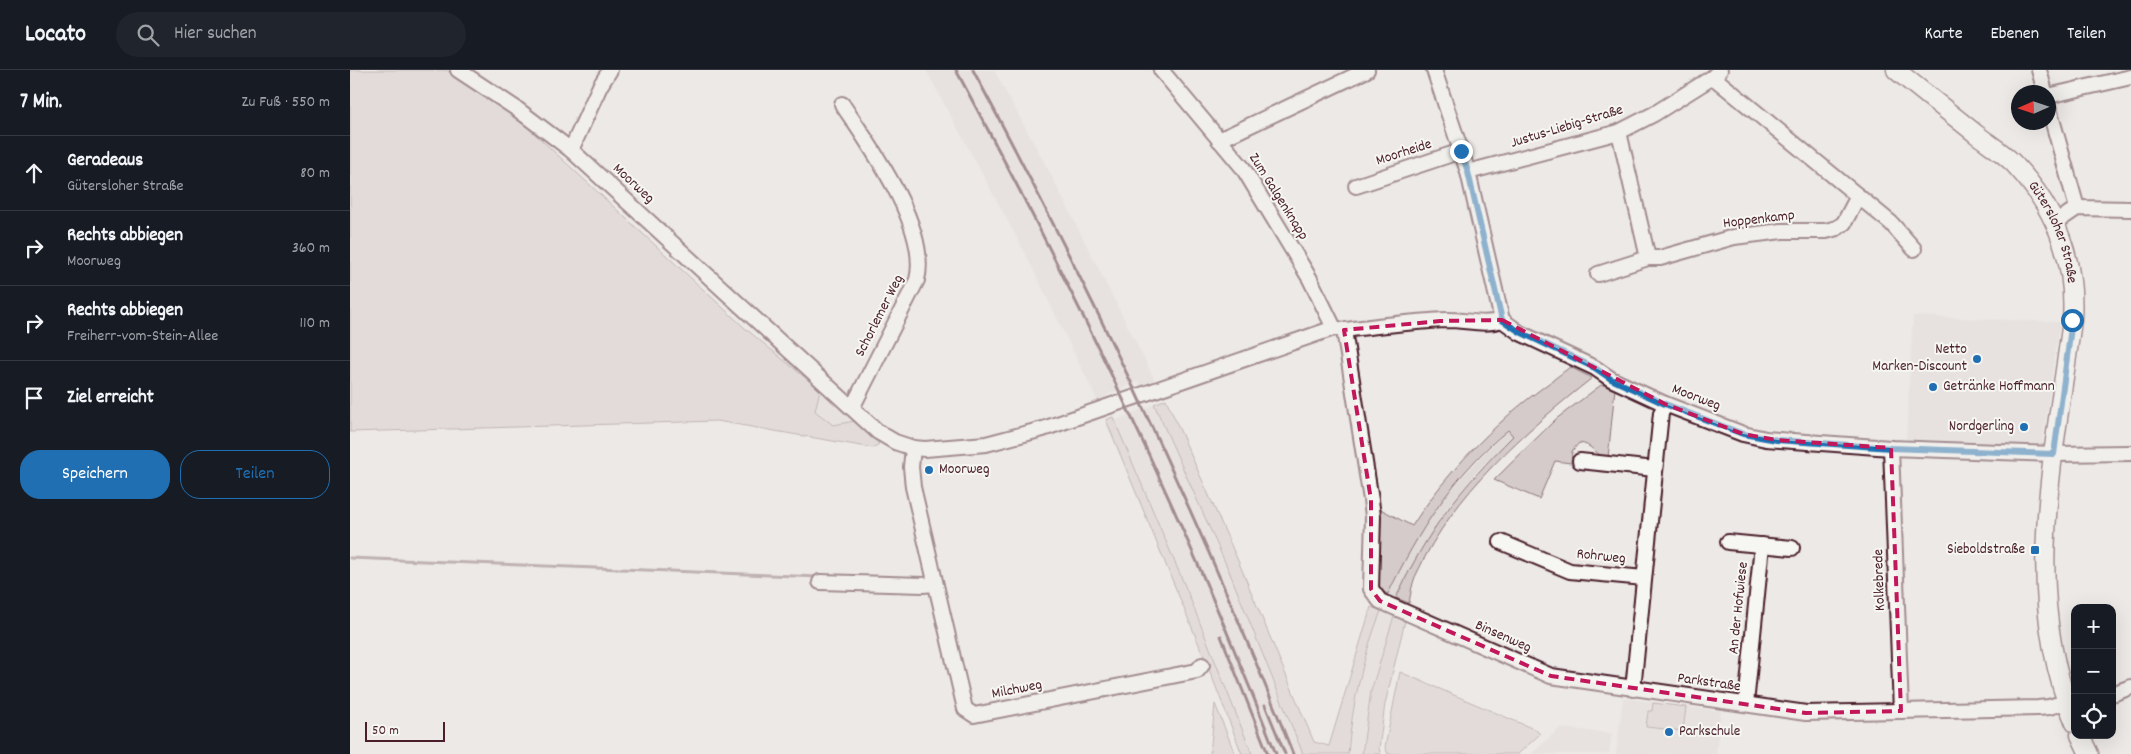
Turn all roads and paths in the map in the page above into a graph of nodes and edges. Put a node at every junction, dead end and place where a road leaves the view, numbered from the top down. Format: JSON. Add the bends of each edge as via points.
{"nodes":[{"id":1,"x":458,"y":70,"type":"edge"},
{"id":2,"x":610,"y":70,"type":"edge"},
{"id":3,"x":1162,"y":70,"type":"edge"},
{"id":4,"x":1368,"y":70,"type":"edge"},
{"id":5,"x":1434,"y":70,"type":"edge"},
{"id":6,"x":1896,"y":70,"type":"edge"},
{"id":7,"x":2039,"y":70,"type":"edge"},
{"id":8,"x":1717,"y":73,"type":"edge"},
{"id":9,"x":2131,"y":77,"type":"edge"},
{"id":10,"x":2043,"y":85,"type":"edge"},
{"id":11,"x":2056,"y":94,"type":"edge"},
{"id":12,"x":842,"y":104,"type":"dead end"},
{"id":13,"x":2055,"y":130,"type":"edge"},
{"id":14,"x":1619,"y":132,"type":"junction"},
{"id":15,"x":1219,"y":140,"type":"junction"},
{"id":16,"x":571,"y":150,"type":"junction"},
{"id":17,"x":1461,"y":151,"type":"junction"},
{"id":18,"x":1468,"y":172,"type":"junction"},
{"id":19,"x":1356,"y":186,"type":"dead end"},
{"id":20,"x":1858,"y":196,"type":"junction"},
{"id":21,"x":2077,"y":208,"type":"junction"},
{"id":22,"x":2131,"y":209,"type":"edge"},
{"id":23,"x":2056,"y":223,"type":"junction"},
{"id":24,"x":1914,"y":249,"type":"dead end"},
{"id":25,"x":1648,"y":258,"type":"junction"},
{"id":26,"x":1598,"y":274,"type":"dead end"},
{"id":27,"x":1502,"y":320,"type":"junction"},
{"id":28,"x":1339,"y":329,"type":"junction"},
{"id":29,"x":1665,"y":404,"type":"junction"},
{"id":30,"x":852,"y":408,"type":"junction"},
{"id":31,"x":913,"y":448,"type":"junction"},
{"id":32,"x":1891,"y":448,"type":"junction"},
{"id":33,"x":2131,"y":453,"type":"edge"},
{"id":34,"x":2054,"y":454,"type":"junction"},
{"id":35,"x":1580,"y":461,"type":"dead end"},
{"id":36,"x":1655,"y":469,"type":"junction"},
{"id":37,"x":1501,"y":542,"type":"dead end"},
{"id":38,"x":1728,"y":542,"type":"dead end"},
{"id":39,"x":1762,"y":545,"type":"junction"},
{"id":40,"x":1792,"y":548,"type":"dead end"},
{"id":41,"x":1644,"y":578,"type":"junction"},
{"id":42,"x":820,"y":582,"type":"dead end"},
{"id":43,"x":934,"y":584,"type":"junction"},
{"id":44,"x":1202,"y":665,"type":"dead end"},
{"id":45,"x":2131,"y":687,"type":"edge"},
{"id":46,"x":1633,"y":689,"type":"junction"},
{"id":47,"x":2116,"y":693,"type":"edge"},
{"id":48,"x":1746,"y":704,"type":"junction"},
{"id":49,"x":2071,"y":710,"type":"edge"},
{"id":50,"x":1901,"y":711,"type":"junction"},
{"id":51,"x":2082,"y":739,"type":"edge"},
{"id":52,"x":2089,"y":754,"type":"edge"}],
"edges":[{"from":1,"to":16,"type":"street","name":"Moorweg"},
{"from":2,"to":16,"type":"street"},
{"from":3,"to":15,"type":"street","name":"Zum Galgenknapp"},
{"from":4,"to":15,"type":"street"},
{"from":5,"to":17,"type":"street"},
{"from":6,"to":23,"type":"main road","name":"Gütersloher Straße","via":[[2014,164]]},
{"from":7,"to":10,"type":"street"},
{"from":8,"to":14,"type":"street","name":"Justus-Liebig-Straße","via":[[1654,114]]},
{"from":8,"to":20,"type":"street"},
{"from":9,"to":11,"type":"street"},
{"from":12,"to":30,"type":"street","name":"Schorlemer Weg","via":[[891,180],[918,247],[920,266],[917,280]]},
{"from":13,"to":21,"type":"street"},
{"from":14,"to":18,"type":"street","name":"Justus-Liebig-Straße"},
{"from":14,"to":25,"type":"street"},
{"from":15,"to":28,"type":"street","name":"Zum Galgenknapp","via":[[1243,168]]},
{"from":16,"to":30,"type":"street","name":"Moorweg"},
{"from":17,"to":18,"type":"street"},
{"from":17,"to":19,"type":"street","name":"Moorheide"},
{"from":18,"to":27,"type":"street"},
{"from":20,"to":24,"type":"street","via":[[1891,223]]},
{"from":20,"to":25,"type":"street","name":"Hoppenkamp","via":[[1844,223],[1837,228],[1734,237],[1660,258]]},
{"from":21,"to":22,"type":"street"},
{"from":21,"to":23,"type":"street"},
{"from":23,"to":34,"type":"main road","name":"Gütersloher Straße","via":[[2070,267],[2073,304]]},
{"from":25,"to":26,"type":"street","name":"Hoppenkamp"},
{"from":27,"to":28,"type":"street","name":"Moorweg","via":[[1494,323],[1458,320],[1417,322]]},
{"from":27,"to":29,"type":"street","name":"Moorweg","via":[[1611,379]]},
{"from":28,"to":31,"type":"street","name":"Moorweg","via":[[1043,429],[986,444],[942,449]]},
{"from":28,"to":46,"type":"street","name":"Binsenweg","via":[[1371,500],[1371,589],[1380,601],[1551,676]]},
{"from":29,"to":32,"type":"street","name":"Moorweg","via":[[1743,434],[1766,439]]},
{"from":29,"to":36,"type":"street","via":[[1661,413]]},
{"from":30,"to":31,"type":"street","name":"Moorweg","via":[[878,432]]},
{"from":31,"to":43,"type":"street","name":"Milchweg","via":[[913,487]]},
{"from":32,"to":34,"type":"street","name":"Moorweg"},
{"from":32,"to":50,"type":"street","name":"Kolkebrede"},
{"from":33,"to":34,"type":"street","name":"Moorweg"},
{"from":34,"to":49,"type":"main road","name":"Gütersloher Straße","via":[[2046,521],[2045,579],[2055,663]]},
{"from":35,"to":36,"type":"street"},
{"from":36,"to":41,"type":"street"},
{"from":37,"to":41,"type":"street","name":"Rohrweg","via":[[1570,571]]},
{"from":38,"to":39,"type":"street","name":"An der Hofwiese"},
{"from":39,"to":40,"type":"street","name":"An der Hofwiese"},
{"from":39,"to":48,"type":"street","name":"An der Hofwiese"},
{"from":41,"to":46,"type":"street"},
{"from":42,"to":43,"type":"street"},
{"from":43,"to":44,"type":"street","name":"Milchweg","via":[[965,709],[974,715],[1197,671]]},
{"from":45,"to":47,"type":"street"},
{"from":46,"to":48,"type":"street","name":"Parkstraße"},
{"from":48,"to":50,"type":"street","name":"Parkstraße","via":[[1806,713]]},
{"from":49,"to":50,"type":"street","name":"Parkstraße","via":[[2049,707]]},
{"from":51,"to":52,"type":"main road"}]}
